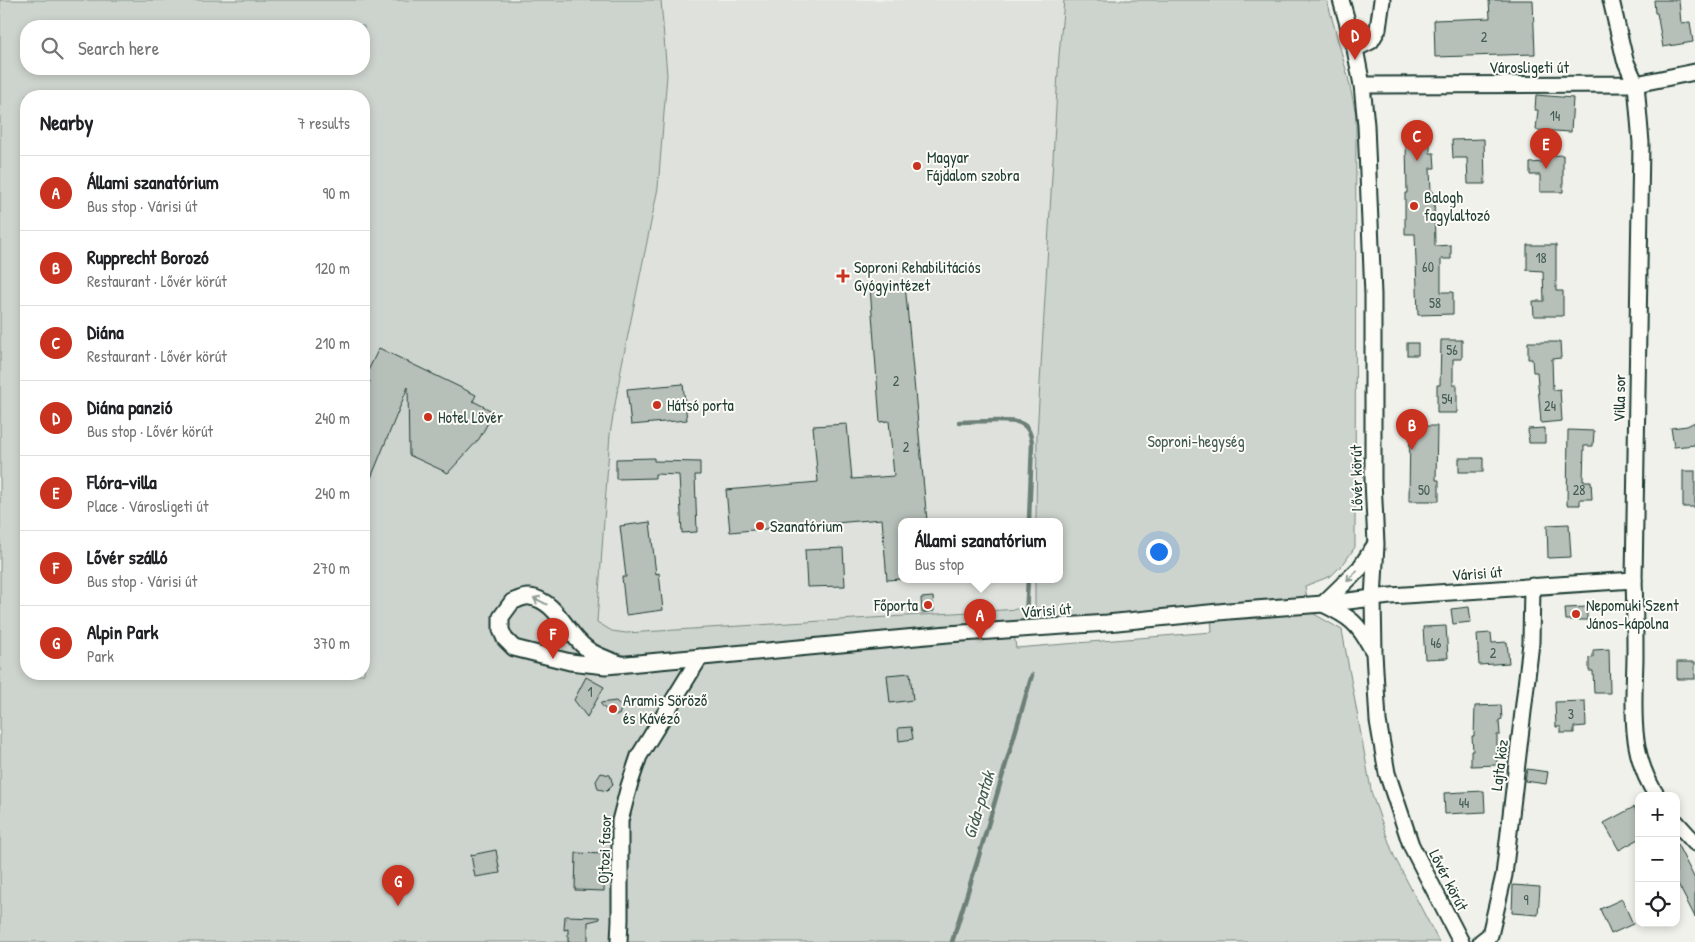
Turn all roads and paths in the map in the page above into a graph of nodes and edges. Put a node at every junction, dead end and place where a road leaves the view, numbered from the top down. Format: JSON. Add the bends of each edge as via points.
{"nodes":[{"id":1,"x":1341,"y":0,"type":"edge"},
{"id":2,"x":1382,"y":0,"type":"edge"},
{"id":3,"x":1611,"y":0,"type":"edge"},
{"id":4,"x":1355,"y":49,"type":"junction"},
{"id":5,"x":1695,"y":72,"type":"edge"},
{"id":6,"x":1636,"y":84,"type":"junction"},
{"id":7,"x":1362,"y":85,"type":"junction"},
{"id":8,"x":1376,"y":544,"type":"junction"},
{"id":9,"x":1634,"y":580,"type":"junction"},
{"id":10,"x":1532,"y":586,"type":"junction"},
{"id":11,"x":1373,"y":599,"type":"junction"},
{"id":12,"x":1323,"y":604,"type":"junction"},
{"id":13,"x":1374,"y":653,"type":"junction"},
{"id":14,"x":700,"y":657,"type":"junction"},
{"id":15,"x":621,"y":664,"type":"junction"},
{"id":16,"x":1654,"y":792,"type":"edge"},
{"id":17,"x":1680,"y":826,"type":"edge"},
{"id":18,"x":1695,"y":843,"type":"edge"},
{"id":19,"x":619,"y":942,"type":"edge"},
{"id":20,"x":1461,"y":942,"type":"edge"},
{"id":21,"x":1481,"y":942,"type":"edge"}],
"edges":[{"from":1,"to":4,"type":"street","name":"Lővér körút"},
{"from":2,"to":4,"type":"street","via":[[1378,29],[1371,40]]},
{"from":3,"to":6,"type":"street","name":"Villa sor","via":[[1625,60]]},
{"from":4,"to":7,"type":"street","name":"Lővér körút"},
{"from":5,"to":6,"type":"street","name":"Városligeti út"},
{"from":6,"to":7,"type":"street","name":"Városligeti út"},
{"from":6,"to":9,"type":"street","name":"Villa sor","via":[[1641,144]]},
{"from":7,"to":8,"type":"street","name":"Lővér körút","via":[[1373,295]]},
{"from":8,"to":11,"type":"street","name":"Lővér körút"},
{"from":8,"to":12,"type":"street","one_way":true,"via":[[1360,568]]},
{"from":9,"to":10,"type":"street","name":"Várisi út"},
{"from":9,"to":16,"type":"street","name":"Villa sor","via":[[1635,739],[1640,762]]},
{"from":10,"to":11,"type":"street","name":"Várisi út"},
{"from":10,"to":21,"type":"street","name":"Lajta köz","via":[[1531,643],[1504,875],[1490,935]]},
{"from":11,"to":12,"type":"street","name":"Várisi út"},
{"from":11,"to":13,"type":"street","name":"Lővér körút"},
{"from":12,"to":13,"type":"street","name":"Várisi út","via":[[1348,616],[1362,631]]},
{"from":12,"to":14,"type":"street","name":"Várisi út"},
{"from":13,"to":20,"type":"street","name":"Lővér körút","via":[[1378,721],[1387,773],[1411,845]]},
{"from":14,"to":15,"type":"street","name":"Várisi út"},
{"from":14,"to":19,"type":"street","name":"Ojtozi fasor","via":[[639,756],[629,786],[620,821]]},
{"from":15,"to":15,"type":"street","name":"Várisi út","one_way":true,"via":[[586,648],[543,601],[531,597],[512,602],[501,617],[501,630],[514,648],[570,662]]},
{"from":17,"to":18,"type":"street"}]}
